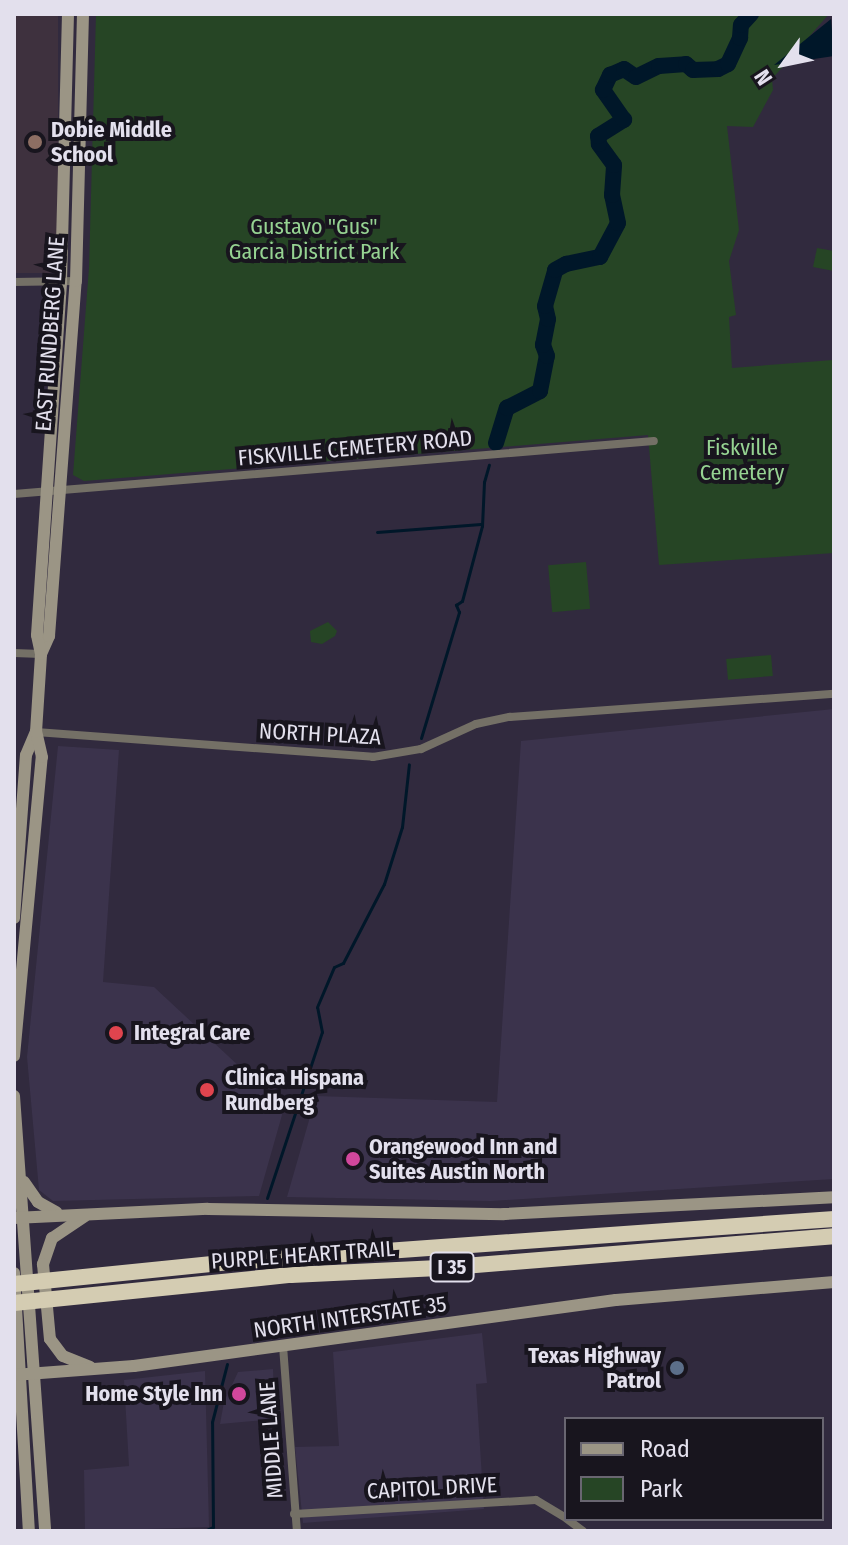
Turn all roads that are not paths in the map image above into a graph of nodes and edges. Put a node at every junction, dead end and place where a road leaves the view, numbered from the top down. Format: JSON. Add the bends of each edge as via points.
{"nodes":[{"id":1,"x":68,"y":14,"type":"edge"},
{"id":2,"x":83,"y":14,"type":"edge"},
{"id":3,"x":66,"y":97,"type":"junction"},
{"id":4,"x":80,"y":98,"type":"junction"},
{"id":5,"x":78,"y":197,"type":"junction"},
{"id":6,"x":63,"y":208,"type":"junction"},
{"id":7,"x":61,"y":281,"type":"junction"},
{"id":8,"x":76,"y":281,"type":"junction"},
{"id":9,"x":14,"y":282,"type":"edge"},
{"id":10,"x":654,"y":441,"type":"dead end"},
{"id":11,"x":54,"y":492,"type":"junction"},
{"id":12,"x":14,"y":494,"type":"edge"},
{"id":13,"x":14,"y":653,"type":"edge"},
{"id":14,"x":41,"y":654,"type":"junction"},
{"id":15,"x":834,"y":694,"type":"edge"},
{"id":16,"x":36,"y":732,"type":"junction"},
{"id":17,"x":14,"y":918,"type":"edge"},
{"id":18,"x":14,"y":1056,"type":"edge"},
{"id":19,"x":14,"y":1096,"type":"edge"},
{"id":20,"x":22,"y":1178,"type":"junction"},
{"id":21,"x":834,"y":1197,"type":"edge"},
{"id":22,"x":834,"y":1208,"type":"edge"},
{"id":23,"x":63,"y":1214,"type":"junction"},
{"id":24,"x":88,"y":1214,"type":"junction"},
{"id":25,"x":19,"y":1217,"type":"edge"},
{"id":26,"x":834,"y":1219,"type":"edge"},
{"id":27,"x":667,"y":1230,"type":"junction"},
{"id":28,"x":834,"y":1236,"type":"edge"},
{"id":29,"x":14,"y":1273,"type":"edge"},
{"id":30,"x":834,"y":1282,"type":"edge"},
{"id":31,"x":14,"y":1284,"type":"edge"},
{"id":32,"x":14,"y":1303,"type":"edge"},
{"id":33,"x":283,"y":1346,"type":"junction"},
{"id":34,"x":99,"y":1369,"type":"junction"},
{"id":35,"x":70,"y":1373,"type":"junction"},
{"id":36,"x":17,"y":1375,"type":"edge"},
{"id":37,"x":36,"y":1376,"type":"junction"},
{"id":38,"x":37,"y":1407,"type":"junction"},
{"id":39,"x":294,"y":1514,"type":"junction"},
{"id":40,"x":564,"y":1516,"type":"edge"},
{"id":41,"x":44,"y":1526,"type":"edge"},
{"id":42,"x":28,"y":1527,"type":"edge"},
{"id":43,"x":297,"y":1531,"type":"edge"}],
"edges":[{"from":1,"to":3,"type":"main road","name":"EAST RUNDBERG LANE"},
{"from":2,"to":4,"type":"main road","name":"EAST RUNDBERG LANE"},
{"from":3,"to":4,"type":"main road"},
{"from":3,"to":6,"type":"main road","name":"EAST RUNDBERG LANE"},
{"from":4,"to":5,"type":"main road","name":"EAST RUNDBERG LANE"},
{"from":5,"to":6,"type":"main road"},
{"from":5,"to":8,"type":"main road","name":"EAST RUNDBERG LANE"},
{"from":6,"to":7,"type":"main road","name":"EAST RUNDBERG LANE"},
{"from":7,"to":8,"type":"street"},
{"from":7,"to":9,"type":"street"},
{"from":7,"to":11,"type":"main road","name":"EAST RUNDBERG LANE"},
{"from":8,"to":11,"type":"main road","name":"EAST RUNDBERG LANE"},
{"from":10,"to":11,"type":"street","name":"FISKVILLE CEMETERY ROAD"},
{"from":11,"to":12,"type":"street","name":"FISKVILLE CEMETERY ROAD"},
{"from":11,"to":14,"type":"main road","name":"EAST RUNDBERG LANE","via":[[49,636]]},
{"from":13,"to":14,"type":"street"},
{"from":14,"to":16,"type":"main road","name":"EAST RUNDBERG LANE"},
{"from":15,"to":16,"type":"street","name":"NORTH PLAZA","via":[[510,717],[476,724],[421,749],[373,757]]},
{"from":16,"to":17,"type":"main road","name":"EAST RUNDBERG LANE","via":[[26,755]]},
{"from":16,"to":18,"type":"main road","name":"EAST RUNDBERG LANE","via":[[42,757],[40,797]]},
{"from":19,"to":20,"type":"main road"},
{"from":20,"to":23,"type":"main road","via":[[38,1202]]},
{"from":20,"to":25,"type":"main road"},
{"from":21,"to":24,"type":"main road","via":[[504,1214],[208,1209]]},
{"from":22,"to":27,"type":"highway","via":[[719,1218]]},
{"from":23,"to":24,"type":"main road"},
{"from":23,"to":25,"type":"main road"},
{"from":24,"to":34,"type":"main road","via":[[60,1231],[47,1249],[47,1322],[50,1339],[63,1356]]},
{"from":25,"to":37,"type":"main road"},
{"from":26,"to":27,"type":"highway","name":"PURPLE HEART TRAIL","number":"I 35"},
{"from":27,"to":31,"type":"highway","name":"PURPLE HEART TRAIL","number":"I 35"},
{"from":28,"to":32,"type":"highway","name":"PURPLE HEART TRAIL","number":"I 35","via":[[291,1275]]},
{"from":29,"to":36,"type":"main road"},
{"from":30,"to":33,"type":"main road","name":"NORTH INTERSTATE 35","via":[[616,1300]]},
{"from":33,"to":34,"type":"main road","name":"NORTH INTERSTATE 35"},
{"from":33,"to":39,"type":"street","name":"MIDDLE LANE"},
{"from":34,"to":35,"type":"main road","name":"NORTH INTERSTATE 35"},
{"from":35,"to":37,"type":"main road","name":"NORTH INTERSTATE 35"},
{"from":35,"to":38,"type":"main road","via":[[46,1387]]},
{"from":36,"to":37,"type":"main road","name":"NORTH INTERSTATE 35"},
{"from":36,"to":42,"type":"main road"},
{"from":37,"to":38,"type":"main road"},
{"from":38,"to":41,"type":"main road"},
{"from":39,"to":40,"type":"street","name":"CAPITOL DRIVE","via":[[536,1500]]},
{"from":39,"to":43,"type":"street","name":"MIDDLE LANE"},
{"from":41,"to":42,"type":"main road"}]}
